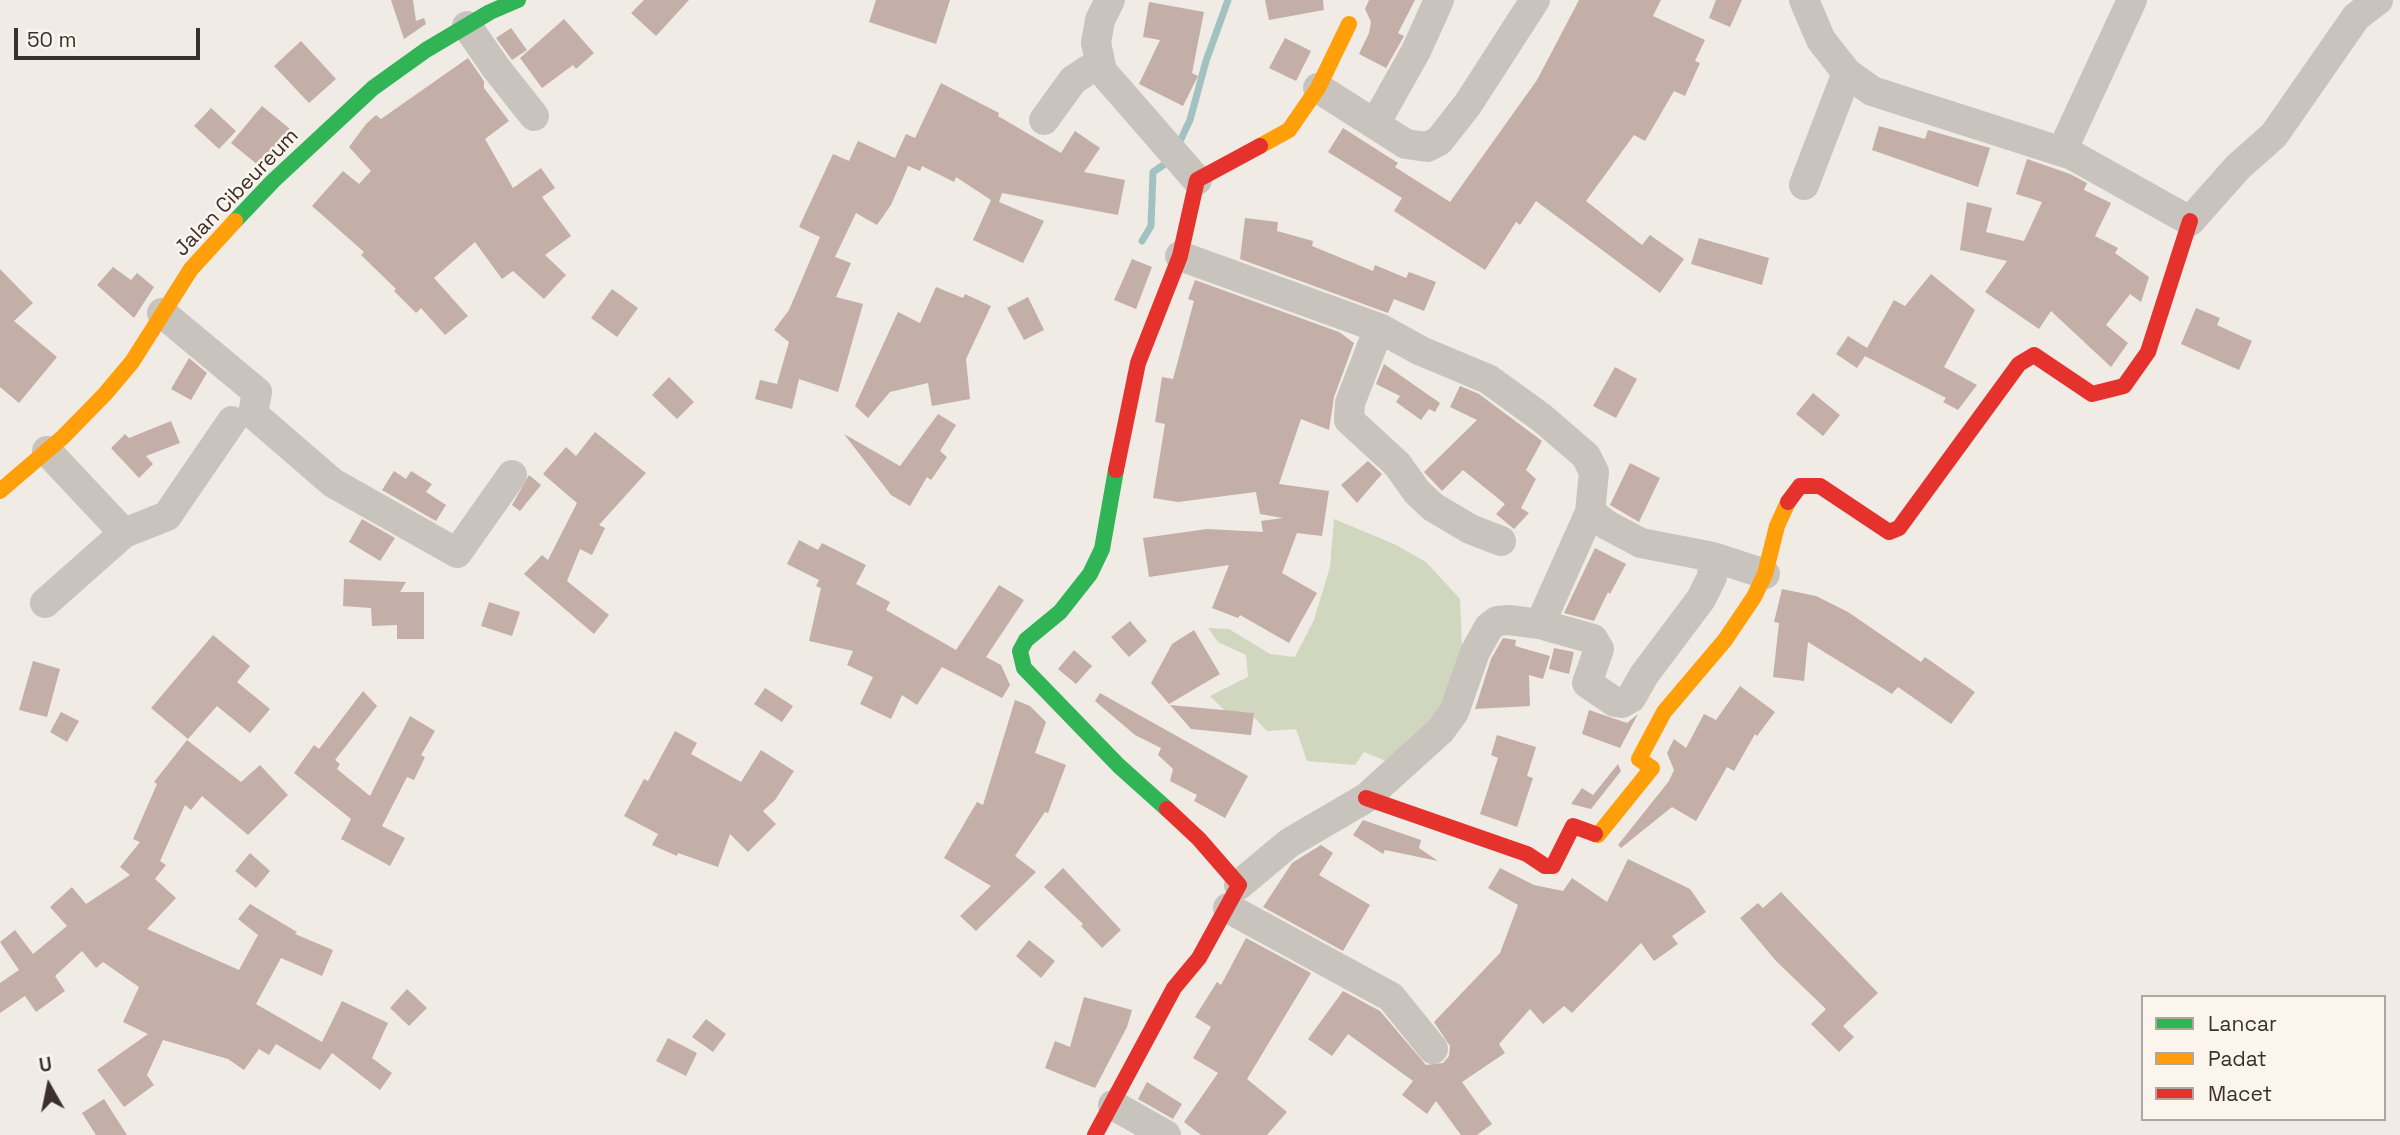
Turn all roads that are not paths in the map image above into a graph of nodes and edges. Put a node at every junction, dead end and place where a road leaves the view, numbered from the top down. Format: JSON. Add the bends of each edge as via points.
{"nodes":[{"id":1,"x":518,"y":0,"type":"edge"},
{"id":2,"x":1110,"y":0,"type":"edge"},
{"id":3,"x":1440,"y":0,"type":"edge"},
{"id":4,"x":1535,"y":0,"type":"edge"},
{"id":5,"x":1804,"y":0,"type":"edge"},
{"id":6,"x":2132,"y":0,"type":"edge"},
{"id":7,"x":2378,"y":0,"type":"edge"},
{"id":8,"x":1349,"y":24,"type":"dead end"},
{"id":9,"x":467,"y":26,"type":"junction"},
{"id":10,"x":1099,"y":63,"type":"junction"},
{"id":11,"x":1847,"y":73,"type":"junction"},
{"id":12,"x":1318,"y":88,"type":"junction"},
{"id":13,"x":534,"y":116,"type":"dead end"},
{"id":14,"x":1044,"y":120,"type":"dead end"},
{"id":15,"x":1375,"y":124,"type":"junction"},
{"id":16,"x":2062,"y":152,"type":"junction"},
{"id":17,"x":1198,"y":180,"type":"junction"},
{"id":18,"x":1804,"y":185,"type":"dead end"},
{"id":19,"x":2190,"y":221,"type":"junction"},
{"id":20,"x":1180,"y":256,"type":"junction"},
{"id":21,"x":162,"y":313,"type":"junction"},
{"id":22,"x":1379,"y":328,"type":"junction"},
{"id":23,"x":232,"y":421,"type":"dead end"},
{"id":24,"x":47,"y":452,"type":"junction"},
{"id":25,"x":512,"y":475,"type":"dead end"},
{"id":26,"x":0,"y":491,"type":"edge"},
{"id":27,"x":1590,"y":512,"type":"junction"},
{"id":28,"x":124,"y":533,"type":"junction"},
{"id":29,"x":1501,"y":541,"type":"dead end"},
{"id":30,"x":1713,"y":557,"type":"junction"},
{"id":31,"x":1765,"y":574,"type":"junction"},
{"id":32,"x":45,"y":603,"type":"dead end"},
{"id":33,"x":1540,"y":624,"type":"junction"},
{"id":34,"x":1366,"y":799,"type":"junction"},
{"id":35,"x":1233,"y":897,"type":"junction"},
{"id":36,"x":1433,"y":1049,"type":"dead end"},
{"id":37,"x":1113,"y":1105,"type":"junction"},
{"id":38,"x":1095,"y":1135,"type":"edge"},
{"id":39,"x":1166,"y":1135,"type":"edge"}],
"edges":[{"from":1,"to":9,"type":"street","name":"Jalan Cibeureum"},
{"from":2,"to":10,"type":"street","via":[[1100,20]]},
{"from":3,"to":15,"type":"street"},
{"from":4,"to":15,"type":"street","via":[[1439,141],[1412,147]]},
{"from":5,"to":11,"type":"street","via":[[1821,40]]},
{"from":6,"to":16,"type":"street"},
{"from":7,"to":19,"type":"street","via":[[2356,17],[2274,135]]},
{"from":8,"to":12,"type":"street"},
{"from":9,"to":13,"type":"street"},
{"from":9,"to":21,"type":"street","name":"Jalan Cibeureum","via":[[373,88],[283,172],[191,269]]},
{"from":10,"to":14,"type":"street","via":[[1073,80]]},
{"from":10,"to":17,"type":"street"},
{"from":11,"to":16,"type":"street","via":[[1872,91]]},
{"from":11,"to":18,"type":"street"},
{"from":12,"to":15,"type":"street"},
{"from":12,"to":17,"type":"street","via":[[1289,130]]},
{"from":16,"to":19,"type":"street"},
{"from":17,"to":20,"type":"street"},
{"from":19,"to":31,"type":"street","via":[[2148,352],[2124,386],[2092,394],[2034,355],[2019,364],[1899,528],[1889,532],[1878,527],[1820,486],[1800,486],[1777,526]]},
{"from":20,"to":22,"type":"street"},
{"from":20,"to":35,"type":"street","via":[[1138,363],[1102,549],[1090,574],[1060,612],[1022,645],[1020,659],[1119,766],[1219,859]]},
{"from":21,"to":24,"type":"street","name":"Jalan Cibeureum","via":[[125,370]]},
{"from":21,"to":25,"type":"street","via":[[257,392],[253,414],[333,483],[457,553]]},
{"from":22,"to":27,"type":"street","via":[[1488,379],[1560,433],[1586,456],[1594,472]]},
{"from":22,"to":29,"type":"street","via":[[1350,403],[1349,420],[1398,464],[1433,507]]},
{"from":23,"to":28,"type":"street","via":[[167,516]]},
{"from":24,"to":26,"type":"street","name":"Jalan Cibeureum"},
{"from":24,"to":28,"type":"street"},
{"from":27,"to":30,"type":"street","via":[[1641,543]]},
{"from":27,"to":33,"type":"street"},
{"from":28,"to":32,"type":"street"},
{"from":30,"to":31,"type":"street"},
{"from":30,"to":33,"type":"street","via":[[1712,578],[1701,599],[1625,702],[1615,702],[1588,685],[1599,649],[1593,639]]},
{"from":31,"to":34,"type":"street","via":[[1725,640],[1664,712],[1639,759],[1653,768],[1598,835],[1573,826],[1553,866]]},
{"from":33,"to":34,"type":"street","via":[[1509,620],[1489,627],[1454,712],[1440,731]]},
{"from":34,"to":35,"type":"street","via":[[1289,843]]},
{"from":35,"to":36,"type":"street","via":[[1391,997]]},
{"from":35,"to":37,"type":"street","via":[[1139,1048]]},
{"from":37,"to":38,"type":"street"},
{"from":37,"to":39,"type":"street"}]}
